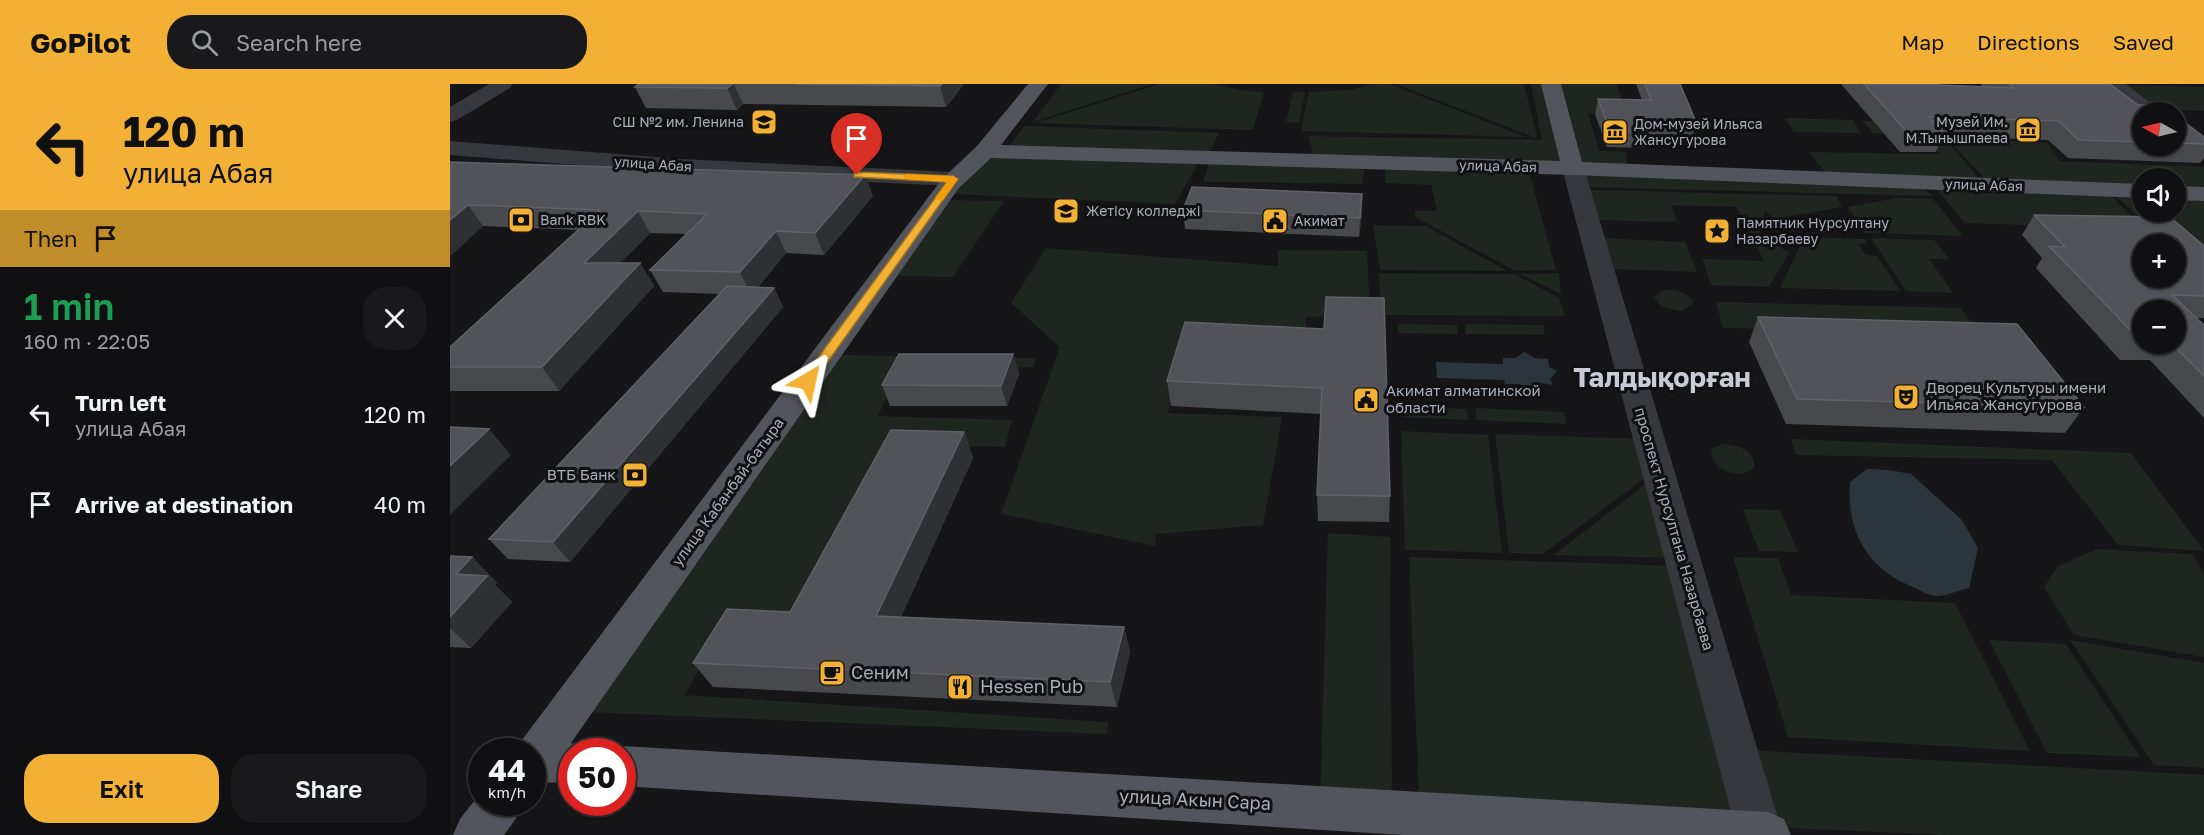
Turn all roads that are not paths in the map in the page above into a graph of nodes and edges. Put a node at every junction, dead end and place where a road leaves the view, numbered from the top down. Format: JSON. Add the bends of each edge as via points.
{"nodes":[{"id":1,"x":503,"y":84,"type":"edge"},
{"id":2,"x":1038,"y":84,"type":"edge"},
{"id":3,"x":1551,"y":84,"type":"edge"},
{"id":4,"x":2113,"y":84,"type":"edge"},
{"id":5,"x":2138,"y":102,"type":"edge"},
{"id":6,"x":450,"y":116,"type":"edge"},
{"id":7,"x":450,"y":148,"type":"edge"},
{"id":8,"x":985,"y":151,"type":"junction"},
{"id":9,"x":1573,"y":168,"type":"junction"},
{"id":10,"x":857,"y":175,"type":"junction"},
{"id":11,"x":953,"y":179,"type":"junction"},
{"id":12,"x":2132,"y":191,"type":"edge"},
{"id":13,"x":2186,"y":193,"type":"edge"},
{"id":14,"x":2204,"y":194,"type":"edge"},
{"id":15,"x":546,"y":762,"type":"edge"},
{"id":16,"x":636,"y":767,"type":"edge"},
{"id":17,"x":490,"y":816,"type":"edge"},
{"id":18,"x":476,"y":835,"type":"edge"},
{"id":19,"x":1760,"y":835,"type":"edge"},
{"id":20,"x":1768,"y":835,"type":"edge"}],
"edges":[{"from":1,"to":6,"type":"street"},
{"from":2,"to":8,"type":"main road","name":"улица Кабанбай-батыра"},
{"from":3,"to":9,"type":"main road","name":"проспект Нурсултана Назарбаева"},
{"from":4,"to":5,"type":"street"},
{"from":7,"to":10,"type":"street","name":"улица Абая"},
{"from":8,"to":9,"type":"main road","name":"улица Абая"},
{"from":8,"to":10,"type":"street","name":"улица Абая","via":[[932,164]]},
{"from":8,"to":11,"type":"main road","name":"улица Кабанбай-батыра"},
{"from":9,"to":12,"type":"main road","name":"улица Абая"},
{"from":9,"to":19,"type":"street","name":"проспект Нурсултана Назарбаева"},
{"from":10,"to":11,"type":"street","name":"улица Абая"},
{"from":11,"to":15,"type":"main road","name":"улица Кабанбай-батыра"},
{"from":13,"to":14,"type":"main road"},
{"from":16,"to":19,"type":"main road","name":"улица Акын Сара"},
{"from":17,"to":18,"type":"main road"},
{"from":19,"to":20,"type":"main road","name":"улица Акын Сара"}]}
